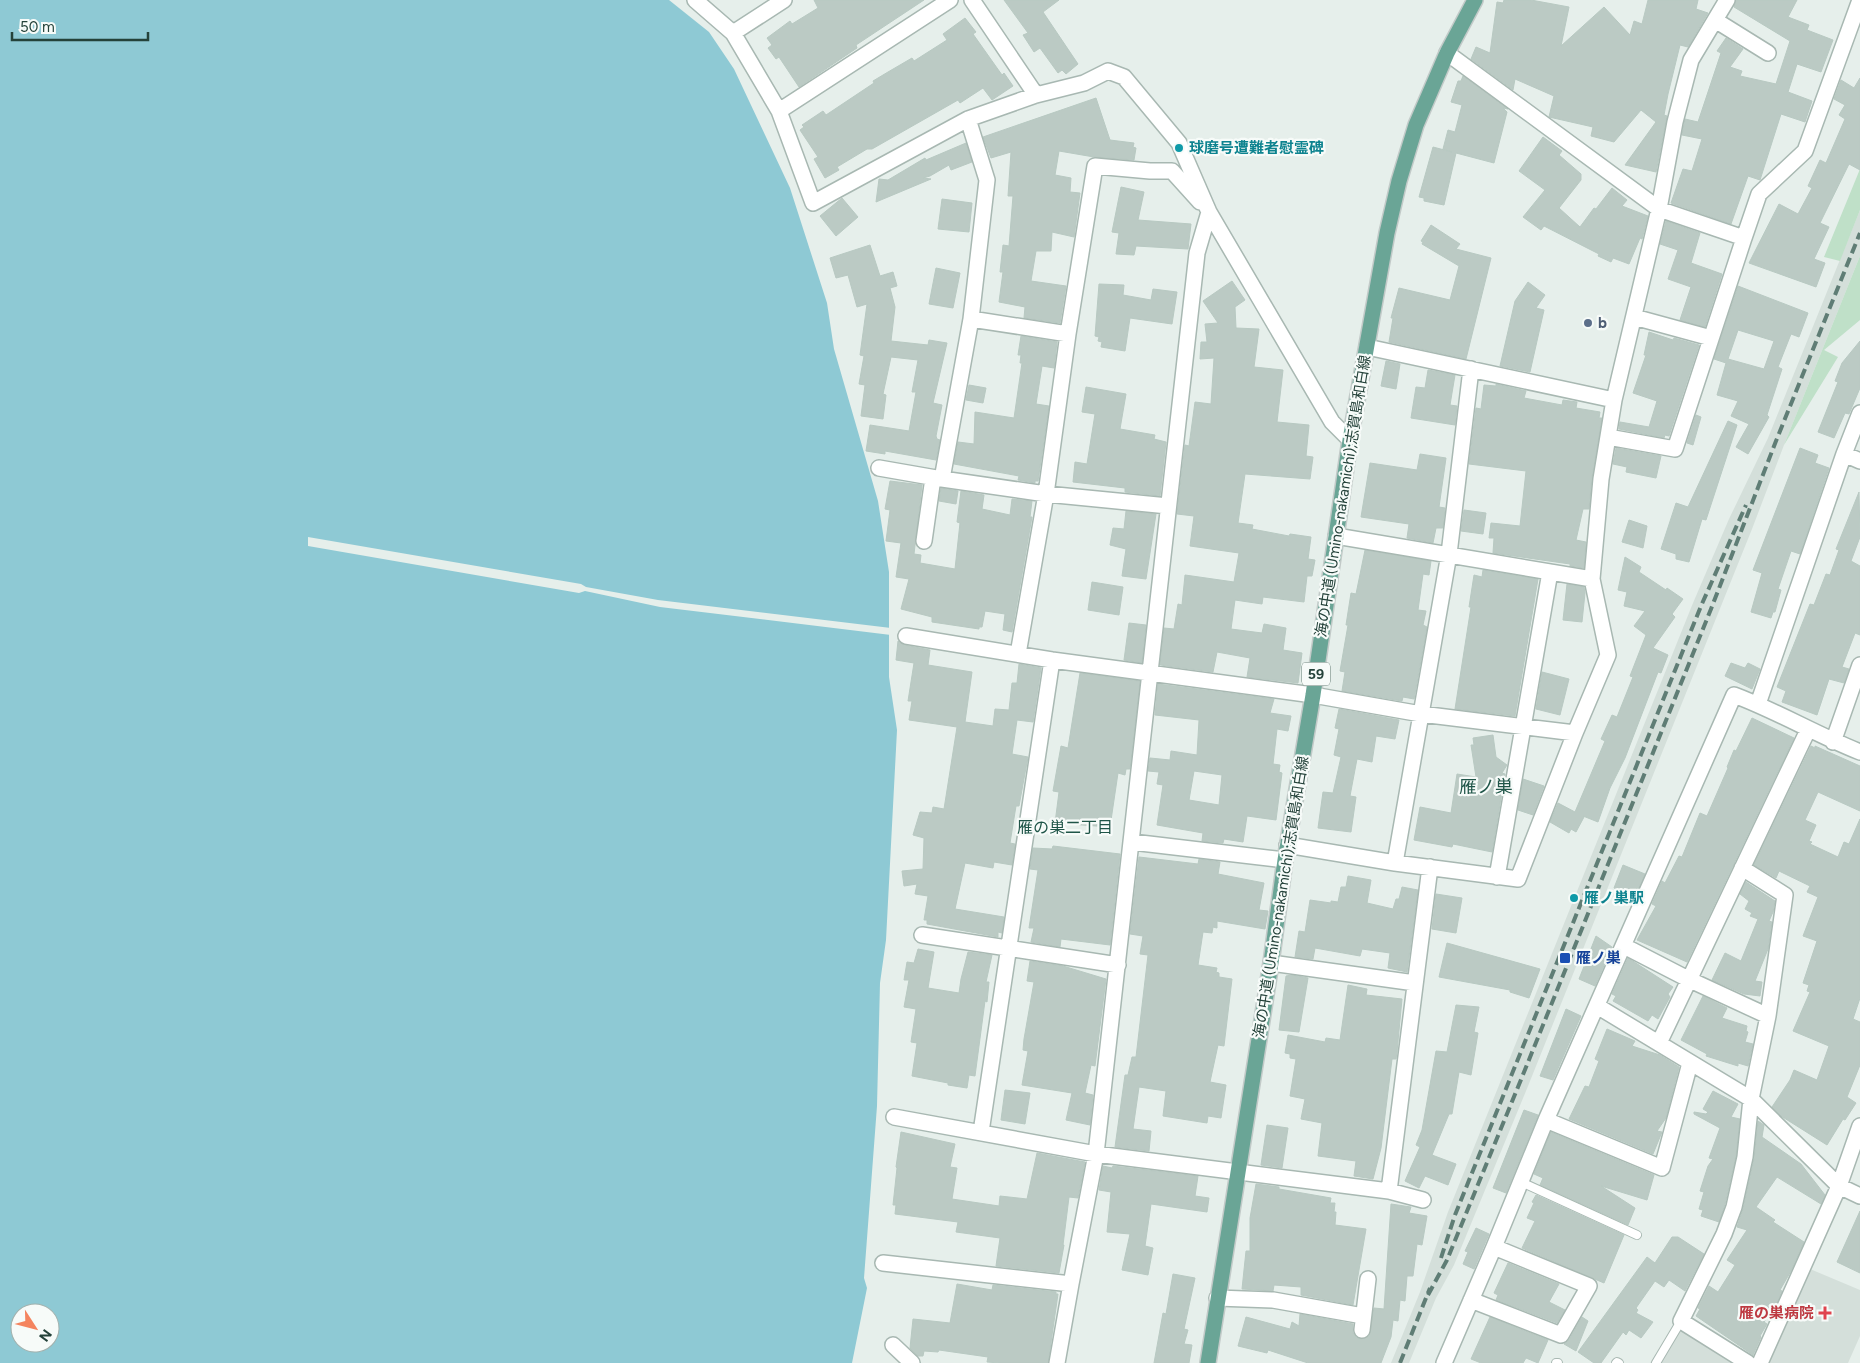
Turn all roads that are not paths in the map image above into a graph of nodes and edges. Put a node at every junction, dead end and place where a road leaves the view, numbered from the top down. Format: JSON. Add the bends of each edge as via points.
{"nodes":[{"id":1,"x":695,"y":0,"type":"edge"},
{"id":2,"x":784,"y":0,"type":"edge"},
{"id":3,"x":950,"y":0,"type":"edge"},
{"id":4,"x":972,"y":0,"type":"edge"},
{"id":5,"x":1475,"y":0,"type":"edge"},
{"id":6,"x":1727,"y":0,"type":"edge"},
{"id":7,"x":1860,"y":0,"type":"edge"},
{"id":8,"x":1715,"y":20,"type":"junction"},
{"id":9,"x":733,"y":33,"type":"junction"},
{"id":10,"x":1447,"y":53,"type":"junction"},
{"id":11,"x":1768,"y":53,"type":"dead end"},
{"id":12,"x":1036,"y":95,"type":"junction"},
{"id":13,"x":779,"y":110,"type":"junction"},
{"id":14,"x":968,"y":119,"type":"junction"},
{"id":15,"x":1659,"y":209,"type":"junction"},
{"id":16,"x":1209,"y":212,"type":"junction"},
{"id":17,"x":1744,"y":238,"type":"junction"},
{"id":18,"x":1634,"y":318,"type":"junction"},
{"id":19,"x":971,"y":319,"type":"junction"},
{"id":20,"x":1068,"y":334,"type":"junction"},
{"id":21,"x":1711,"y":338,"type":"junction"},
{"id":22,"x":1367,"y":346,"type":"junction"},
{"id":23,"x":1471,"y":369,"type":"junction"},
{"id":24,"x":1614,"y":400,"type":"junction"},
{"id":25,"x":1860,"y":413,"type":"edge"},
{"id":26,"x":1608,"y":438,"type":"junction"},
{"id":27,"x":1350,"y":440,"type":"junction"},
{"id":28,"x":1844,"y":454,"type":"junction"},
{"id":29,"x":1860,"y":460,"type":"edge"},
{"id":30,"x":878,"y":468,"type":"dead end"},
{"id":31,"x":937,"y":479,"type":"junction"},
{"id":32,"x":1046,"y":494,"type":"junction"},
{"id":33,"x":1168,"y":506,"type":"junction"},
{"id":34,"x":1336,"y":536,"type":"junction"},
{"id":35,"x":924,"y":541,"type":"dead end"},
{"id":36,"x":1449,"y":554,"type":"junction"},
{"id":37,"x":1550,"y":572,"type":"junction"},
{"id":38,"x":1592,"y":579,"type":"junction"},
{"id":39,"x":906,"y":636,"type":"dead end"},
{"id":40,"x":1018,"y":654,"type":"junction"},
{"id":41,"x":1052,"y":660,"type":"junction"},
{"id":42,"x":1860,"y":665,"type":"edge"},
{"id":43,"x":1148,"y":674,"type":"junction"},
{"id":44,"x":1313,"y":695,"type":"junction"},
{"id":45,"x":1758,"y":704,"type":"junction"},
{"id":46,"x":1421,"y":714,"type":"junction"},
{"id":47,"x":1523,"y":726,"type":"junction"},
{"id":48,"x":1808,"y":730,"type":"junction"},
{"id":49,"x":1575,"y":733,"type":"junction"},
{"id":50,"x":1833,"y":742,"type":"junction"},
{"id":51,"x":1860,"y":752,"type":"edge"},
{"id":52,"x":1132,"y":842,"type":"junction"},
{"id":53,"x":1286,"y":853,"type":"junction"},
{"id":54,"x":1395,"y":864,"type":"junction"},
{"id":55,"x":1430,"y":867,"type":"junction"},
{"id":56,"x":1742,"y":868,"type":"junction"},
{"id":57,"x":1497,"y":877,"type":"junction"},
{"id":58,"x":922,"y":935,"type":"dead end"},
{"id":59,"x":1624,"y":946,"type":"junction"},
{"id":60,"x":1009,"y":948,"type":"junction"},
{"id":61,"x":1271,"y":964,"type":"junction"},
{"id":62,"x":1118,"y":965,"type":"junction"},
{"id":63,"x":1688,"y":979,"type":"junction"},
{"id":64,"x":1415,"y":984,"type":"junction"},
{"id":65,"x":1597,"y":1006,"type":"junction"},
{"id":66,"x":1768,"y":1016,"type":"junction"},
{"id":67,"x":1659,"y":1043,"type":"junction"},
{"id":68,"x":1690,"y":1063,"type":"junction"},
{"id":69,"x":1751,"y":1099,"type":"junction"},
{"id":70,"x":894,"y":1117,"type":"dead end"},
{"id":71,"x":1546,"y":1120,"type":"junction"},
{"id":72,"x":1860,"y":1126,"type":"edge"},
{"id":73,"x":981,"y":1132,"type":"junction"},
{"id":74,"x":1096,"y":1154,"type":"junction"},
{"id":75,"x":1239,"y":1173,"type":"junction"},
{"id":76,"x":1521,"y":1182,"type":"junction"},
{"id":77,"x":1839,"y":1186,"type":"junction"},
{"id":78,"x":1390,"y":1191,"type":"junction"},
{"id":79,"x":1860,"y":1196,"type":"edge"},
{"id":80,"x":1423,"y":1200,"type":"dead end"},
{"id":81,"x":1637,"y":1236,"type":"dead end"},
{"id":82,"x":1494,"y":1247,"type":"junction"},
{"id":83,"x":883,"y":1264,"type":"dead end"},
{"id":84,"x":1368,"y":1279,"type":"dead end"},
{"id":85,"x":1070,"y":1284,"type":"junction"},
{"id":86,"x":1217,"y":1298,"type":"junction"},
{"id":87,"x":1471,"y":1300,"type":"junction"},
{"id":88,"x":1681,"y":1320,"type":"junction"},
{"id":89,"x":894,"y":1345,"type":"dead end"},
{"id":90,"x":912,"y":1363,"type":"edge"},
{"id":91,"x":1057,"y":1363,"type":"edge"},
{"id":92,"x":1208,"y":1363,"type":"edge"},
{"id":93,"x":1444,"y":1363,"type":"edge"},
{"id":94,"x":1656,"y":1363,"type":"edge"},
{"id":95,"x":1748,"y":1363,"type":"edge"},
{"id":96,"x":1760,"y":1363,"type":"edge"}],
"edges":[{"from":1,"to":9,"type":"street"},
{"from":2,"to":9,"type":"street"},
{"from":3,"to":13,"type":"street"},
{"from":4,"to":12,"type":"street"},
{"from":5,"to":10,"type":"main road","name":"海の中道 (Umino-nakamichi);志賀島和白線","number":"59"},
{"from":6,"to":8,"type":"street"},
{"from":7,"to":17,"type":"street","via":[[1806,151],[1758,194]]},
{"from":8,"to":11,"type":"street"},
{"from":8,"to":15,"type":"street","via":[[1692,60],[1675,122]]},
{"from":9,"to":13,"type":"street"},
{"from":10,"to":15,"type":"street"},
{"from":10,"to":22,"type":"main road","name":"海の中道 (Umino-nakamichi);志賀島和白線","number":"59","via":[[1416,125],[1399,181]]},
{"from":12,"to":14,"type":"street"},
{"from":12,"to":16,"type":"street","via":[[1084,83],[1108,71],[1124,77],[1179,143]]},
{"from":13,"to":14,"type":"street","via":[[813,203]]},
{"from":14,"to":19,"type":"street","via":[[987,180]]},
{"from":15,"to":17,"type":"street"},
{"from":15,"to":18,"type":"street"},
{"from":16,"to":20,"type":"street","via":[[1172,171],[1095,166]]},
{"from":16,"to":27,"type":"street","via":[[1332,422]]},
{"from":16,"to":33,"type":"street","via":[[1197,252]]},
{"from":17,"to":21,"type":"street"},
{"from":18,"to":21,"type":"street"},
{"from":18,"to":24,"type":"street"},
{"from":19,"to":20,"type":"street"},
{"from":19,"to":31,"type":"street"},
{"from":20,"to":32,"type":"street"},
{"from":21,"to":26,"type":"street","via":[[1675,449]]},
{"from":22,"to":23,"type":"street"},
{"from":22,"to":27,"type":"main road","name":"海の中道 (Umino-nakamichi);志賀島和白線","number":"59"},
{"from":23,"to":24,"type":"street"},
{"from":23,"to":36,"type":"street"},
{"from":24,"to":26,"type":"street"},
{"from":25,"to":28,"type":"street"},
{"from":26,"to":38,"type":"street"},
{"from":27,"to":34,"type":"main road","name":"海の中道 (Umino-nakamichi);志賀島和白線","number":"59"},
{"from":28,"to":29,"type":"street"},
{"from":28,"to":45,"type":"street"},
{"from":30,"to":31,"type":"street"},
{"from":31,"to":32,"type":"street"},
{"from":31,"to":35,"type":"street"},
{"from":32,"to":33,"type":"street"},
{"from":32,"to":40,"type":"street"},
{"from":33,"to":43,"type":"street"},
{"from":34,"to":36,"type":"street"},
{"from":34,"to":44,"type":"main road","name":"海の中道 (Umino-nakamichi);志賀島和白線","number":"59"},
{"from":36,"to":37,"type":"street"},
{"from":36,"to":46,"type":"street"},
{"from":37,"to":38,"type":"street"},
{"from":37,"to":47,"type":"street"},
{"from":38,"to":49,"type":"street","via":[[1608,655]]},
{"from":39,"to":40,"type":"street"},
{"from":40,"to":41,"type":"street"},
{"from":41,"to":43,"type":"street"},
{"from":41,"to":60,"type":"street"},
{"from":42,"to":50,"type":"street"},
{"from":43,"to":44,"type":"street"},
{"from":43,"to":52,"type":"street"},
{"from":44,"to":46,"type":"street"},
{"from":44,"to":53,"type":"main road","name":"海の中道 (Umino-nakamichi);志賀島和白線","number":"59"},
{"from":45,"to":48,"type":"street"},
{"from":45,"to":59,"type":"street","via":[[1734,695]]},
{"from":46,"to":47,"type":"street"},
{"from":46,"to":54,"type":"street"},
{"from":47,"to":49,"type":"street"},
{"from":47,"to":57,"type":"street"},
{"from":48,"to":50,"type":"street"},
{"from":48,"to":56,"type":"street"},
{"from":49,"to":57,"type":"street","via":[[1518,879]]},
{"from":50,"to":51,"type":"street"},
{"from":52,"to":53,"type":"street"},
{"from":52,"to":62,"type":"street"},
{"from":53,"to":54,"type":"street"},
{"from":53,"to":61,"type":"main road","name":"海の中道 (Umino-nakamichi);志賀島和白線","number":"59"},
{"from":54,"to":55,"type":"street"},
{"from":55,"to":57,"type":"street"},
{"from":55,"to":64,"type":"street"},
{"from":56,"to":63,"type":"street"},
{"from":56,"to":66,"type":"street","via":[[1785,894]]},
{"from":58,"to":60,"type":"street"},
{"from":59,"to":63,"type":"street"},
{"from":59,"to":65,"type":"street"},
{"from":60,"to":62,"type":"street"},
{"from":60,"to":73,"type":"street"},
{"from":61,"to":64,"type":"street"},
{"from":61,"to":75,"type":"main road","name":"海の中道 (Umino-nakamichi);志賀島和白線","number":"59"},
{"from":62,"to":74,"type":"street"},
{"from":63,"to":66,"type":"street"},
{"from":63,"to":67,"type":"street"},
{"from":64,"to":78,"type":"street"},
{"from":65,"to":67,"type":"street"},
{"from":65,"to":71,"type":"street"},
{"from":66,"to":69,"type":"street"},
{"from":67,"to":68,"type":"street"},
{"from":68,"to":69,"type":"street"},
{"from":68,"to":71,"type":"street","via":[[1662,1168]]},
{"from":69,"to":77,"type":"street"},
{"from":69,"to":88,"type":"street","via":[[1745,1157],[1734,1207]]},
{"from":70,"to":73,"type":"street"},
{"from":71,"to":76,"type":"street"},
{"from":72,"to":77,"type":"street"},
{"from":73,"to":74,"type":"street"},
{"from":74,"to":75,"type":"street"},
{"from":74,"to":85,"type":"street"},
{"from":75,"to":78,"type":"street"},
{"from":75,"to":86,"type":"main road","name":"海の中道 (Umino-nakamichi);志賀島和白線","number":"59"},
{"from":76,"to":81,"type":"lane"},
{"from":76,"to":82,"type":"street"},
{"from":77,"to":79,"type":"street"},
{"from":77,"to":96,"type":"street"},
{"from":78,"to":80,"type":"street"},
{"from":82,"to":87,"type":"street"},
{"from":82,"to":87,"type":"street","via":[[1589,1286],[1561,1335]]},
{"from":83,"to":85,"type":"street"},
{"from":84,"to":86,"type":"street","via":[[1363,1323],[1273,1300]]},
{"from":85,"to":91,"type":"street"},
{"from":86,"to":92,"type":"main road","name":"海の中道 (Umino-nakamichi);志賀島和白線","number":"59"},
{"from":87,"to":93,"type":"street"},
{"from":88,"to":94,"type":"lane"},
{"from":88,"to":95,"type":"street"},
{"from":89,"to":90,"type":"street"}]}
